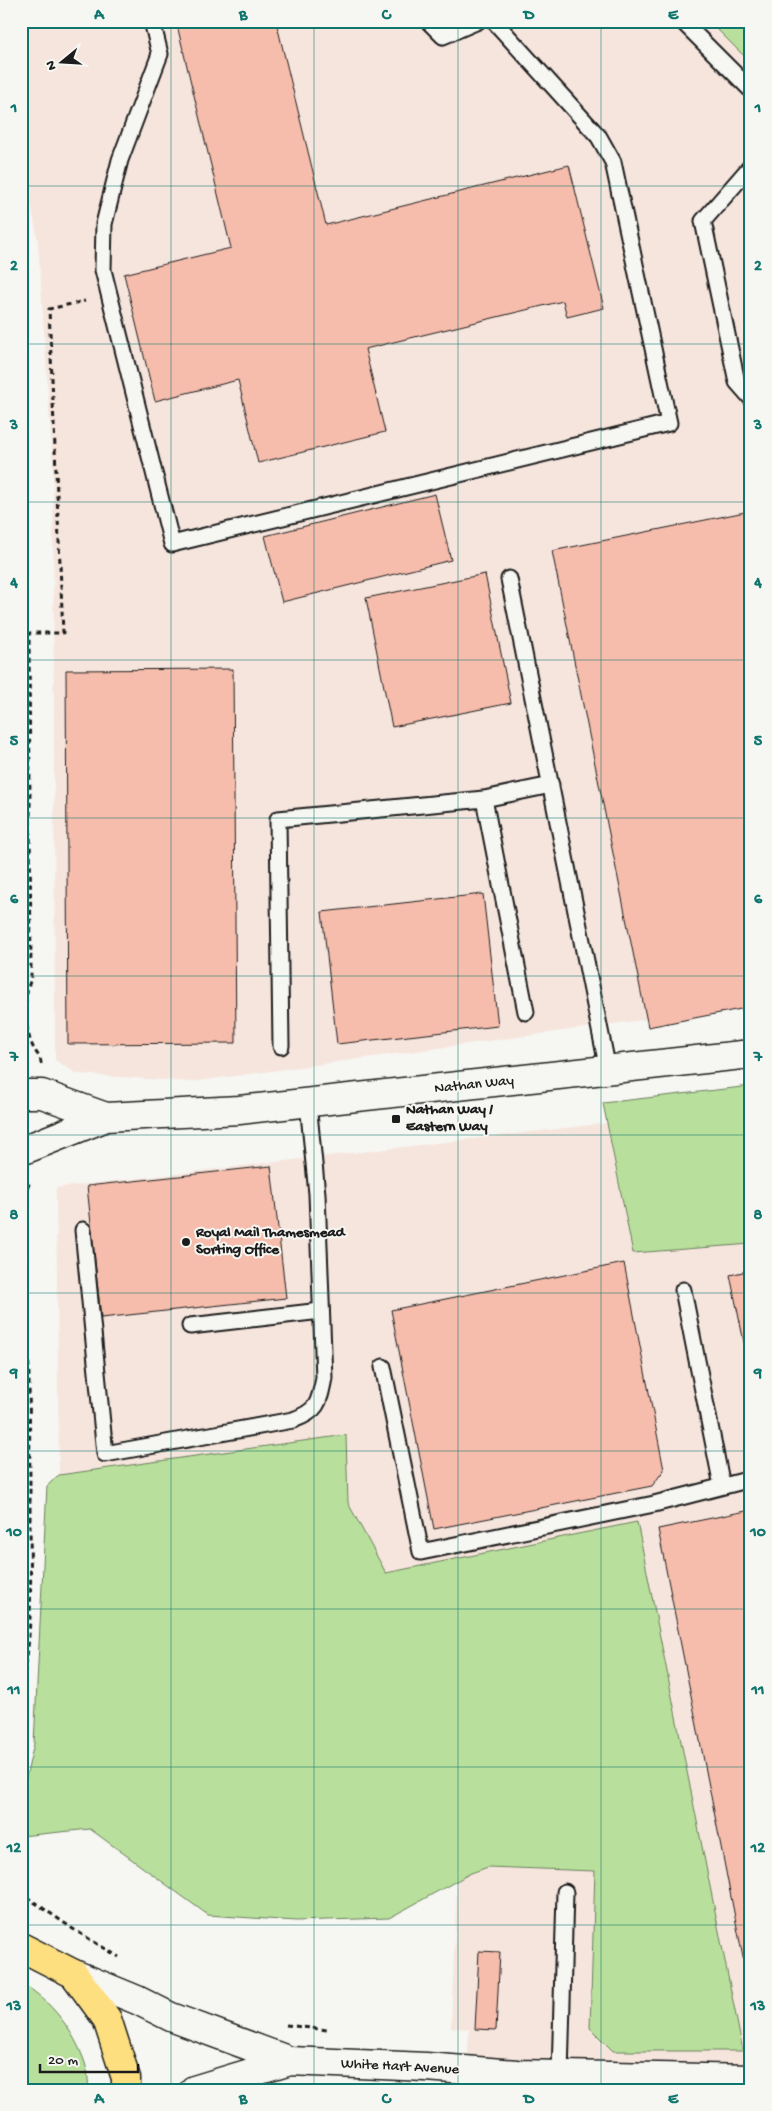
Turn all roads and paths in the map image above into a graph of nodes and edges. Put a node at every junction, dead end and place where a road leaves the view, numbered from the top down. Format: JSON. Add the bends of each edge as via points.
{"nodes":[{"id":1,"x":152,"y":21,"type":"edge"},
{"id":2,"x":428,"y":21,"type":"edge"},
{"id":3,"x":478,"y":21,"type":"edge"},
{"id":4,"x":494,"y":21,"type":"edge"},
{"id":5,"x":682,"y":21,"type":"edge"},
{"id":6,"x":751,"y":90,"type":"edge"},
{"id":7,"x":751,"y":166,"type":"edge"},
{"id":8,"x":104,"y":270,"type":"junction"},
{"id":9,"x":751,"y":398,"type":"edge"},
{"id":10,"x":509,"y":579,"type":"dead end"},
{"id":11,"x":551,"y":785,"type":"junction"},
{"id":12,"x":484,"y":799,"type":"junction"},
{"id":13,"x":21,"y":987,"type":"edge"},
{"id":14,"x":26,"y":990,"type":"junction"},
{"id":15,"x":526,"y":1012,"type":"dead end"},
{"id":16,"x":21,"y":1013,"type":"edge"},
{"id":17,"x":27,"y":1013,"type":"junction"},
{"id":18,"x":281,"y":1046,"type":"dead end"},
{"id":19,"x":751,"y":1054,"type":"edge"},
{"id":20,"x":41,"y":1069,"type":"dead end"},
{"id":21,"x":608,"y":1070,"type":"junction"},
{"id":22,"x":21,"y":1094,"type":"edge"},
{"id":23,"x":308,"y":1103,"type":"junction"},
{"id":24,"x":106,"y":1117,"type":"junction"},
{"id":25,"x":21,"y":1151,"type":"edge"},
{"id":26,"x":31,"y":1178,"type":"dead end"},
{"id":27,"x":83,"y":1230,"type":"dead end"},
{"id":28,"x":683,"y":1290,"type":"dead end"},
{"id":29,"x":321,"y":1310,"type":"junction"},
{"id":30,"x":190,"y":1326,"type":"dead end"},
{"id":31,"x":383,"y":1367,"type":"dead end"},
{"id":32,"x":751,"y":1479,"type":"edge"},
{"id":33,"x":722,"y":1486,"type":"junction"},
{"id":34,"x":21,"y":1691,"type":"edge"},
{"id":35,"x":21,"y":1890,"type":"edge"},
{"id":36,"x":564,"y":1892,"type":"dead end"},
{"id":37,"x":21,"y":1947,"type":"edge"},
{"id":38,"x":122,"y":1959,"type":"dead end"},
{"id":39,"x":74,"y":1974,"type":"junction"},
{"id":40,"x":282,"y":2025,"type":"dead end"},
{"id":41,"x":331,"y":2030,"type":"dead end"},
{"id":42,"x":290,"y":2062,"type":"junction"},
{"id":43,"x":560,"y":2075,"type":"junction"},
{"id":44,"x":751,"y":2079,"type":"edge"},
{"id":45,"x":126,"y":2090,"type":"edge"},
{"id":46,"x":194,"y":2090,"type":"edge"}],
"edges":[{"from":1,"to":8,"type":"lane","via":[[160,54],[120,160],[104,224]]},
{"from":2,"to":3,"type":"lane","via":[[442,36]]},
{"from":4,"to":8,"type":"lane","via":[[599,137],[613,162],[669,423],[172,544]]},
{"from":5,"to":6,"type":"lane"},
{"from":7,"to":9,"type":"lane","via":[[703,221],[737,382]]},
{"from":8,"to":14,"type":"path","via":[[81,276],[86,300],[49,309],[63,633],[29,634],[31,979]]},
{"from":10,"to":11,"type":"lane"},
{"from":11,"to":12,"type":"lane"},
{"from":11,"to":21,"type":"lane"},
{"from":12,"to":15,"type":"lane"},
{"from":12,"to":18,"type":"lane","via":[[278,819]]},
{"from":13,"to":14,"type":"path"},
{"from":14,"to":17,"type":"path"},
{"from":16,"to":17,"type":"path"},
{"from":17,"to":20,"type":"path","via":[[27,1031],[41,1058]]},
{"from":19,"to":21,"type":"street","name":"Nathan Way"},
{"from":21,"to":23,"type":"street","name":"Nathan Way"},
{"from":22,"to":24,"type":"street","name":"Nathan Way","via":[[42,1094]]},
{"from":23,"to":24,"type":"street","name":"Nathan Way"},
{"from":23,"to":29,"type":"lane","via":[[318,1194]]},
{"from":24,"to":25,"type":"street","name":"Nathan Way"},
{"from":26,"to":34,"type":"path","via":[[26,1195],[30,1577],[27,1668]]},
{"from":27,"to":29,"type":"lane","via":[[104,1454],[293,1420],[308,1414],[320,1398],[324,1378]]},
{"from":28,"to":33,"type":"lane"},
{"from":29,"to":30,"type":"lane"},
{"from":31,"to":33,"type":"lane","via":[[420,1552],[654,1504]]},
{"from":32,"to":33,"type":"lane"},
{"from":35,"to":38,"type":"path","via":[[73,1929]]},
{"from":36,"to":43,"type":"lane"},
{"from":37,"to":39,"type":"main road"},
{"from":39,"to":42,"type":"street","name":"White Hart Avenue","via":[[171,2017]]},
{"from":39,"to":45,"type":"main road","via":[[107,2019],[126,2078]]},
{"from":40,"to":41,"type":"path"},
{"from":42,"to":43,"type":"street","name":"White Hart Avenue"},
{"from":42,"to":46,"type":"street","name":"White Hart Avenue"},
{"from":43,"to":44,"type":"street","name":"White Hart Avenue"}]}
